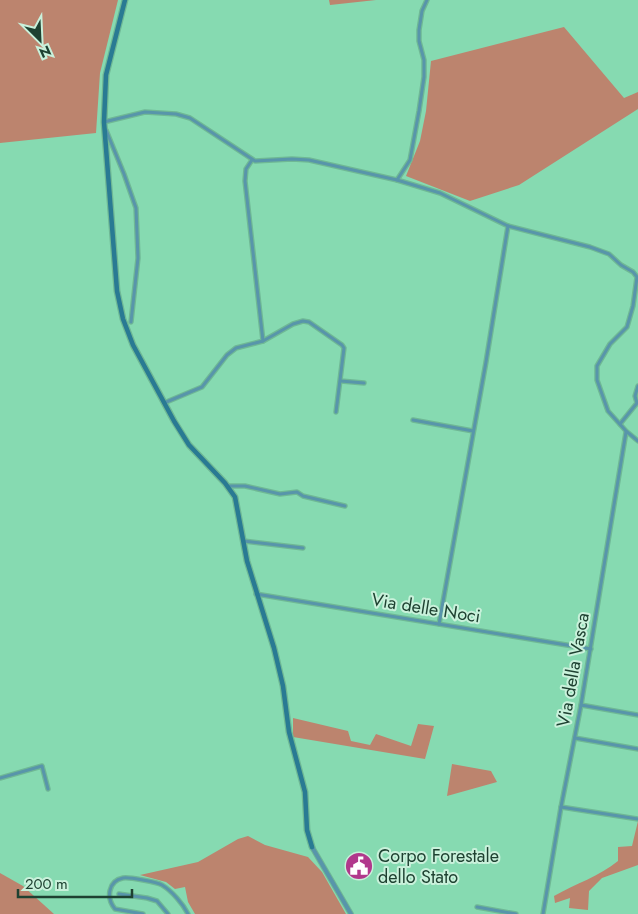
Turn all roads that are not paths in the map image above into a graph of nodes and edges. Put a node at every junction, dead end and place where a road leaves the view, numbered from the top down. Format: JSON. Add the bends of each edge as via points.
{"nodes":[{"id":1,"x":125,"y":0,"type":"edge"},
{"id":2,"x":427,"y":0,"type":"edge"},
{"id":3,"x":104,"y":125,"type":"junction"},
{"id":4,"x":252,"y":160,"type":"junction"},
{"id":5,"x":397,"y":180,"type":"junction"},
{"id":6,"x":508,"y":226,"type":"junction"},
{"id":7,"x":130,"y":316,"type":"junction"},
{"id":8,"x":123,"y":319,"type":"junction"},
{"id":9,"x":131,"y":322,"type":"dead end"},
{"id":10,"x":263,"y":341,"type":"junction"},
{"id":11,"x":341,"y":381,"type":"junction"},
{"id":12,"x":364,"y":383,"type":"dead end"},
{"id":13,"x":638,"y":386,"type":"edge"},
{"id":14,"x":164,"y":403,"type":"junction"},
{"id":15,"x":336,"y":412,"type":"dead end"},
{"id":16,"x":413,"y":420,"type":"dead end"},
{"id":17,"x":620,"y":424,"type":"junction"},
{"id":18,"x":473,"y":431,"type":"junction"},
{"id":19,"x":626,"y":431,"type":"junction"},
{"id":20,"x":638,"y":441,"type":"edge"},
{"id":21,"x":228,"y":486,"type":"junction"},
{"id":22,"x":345,"y":506,"type":"dead end"},
{"id":23,"x":244,"y":541,"type":"junction"},
{"id":24,"x":304,"y":548,"type":"dead end"},
{"id":25,"x":256,"y":594,"type":"junction"},
{"id":26,"x":439,"y":624,"type":"junction"},
{"id":27,"x":591,"y":649,"type":"junction"},
{"id":28,"x":581,"y":705,"type":"junction"},
{"id":29,"x":638,"y":715,"type":"edge"},
{"id":30,"x":574,"y":738,"type":"junction"},
{"id":31,"x":638,"y":749,"type":"edge"},
{"id":32,"x":0,"y":778,"type":"edge"},
{"id":33,"x":48,"y":789,"type":"dead end"},
{"id":34,"x":561,"y":807,"type":"junction"},
{"id":35,"x":638,"y":819,"type":"edge"},
{"id":36,"x":312,"y":847,"type":"joint"},
{"id":37,"x":119,"y":894,"type":"dead end"},
{"id":38,"x":476,"y":907,"type":"dead end"},
{"id":39,"x":143,"y":914,"type":"edge"},
{"id":40,"x":168,"y":914,"type":"edge"},
{"id":41,"x":188,"y":914,"type":"edge"},
{"id":42,"x":352,"y":914,"type":"edge"},
{"id":43,"x":516,"y":914,"type":"edge"},
{"id":44,"x":543,"y":914,"type":"edge"}],
"edges":[{"from":1,"to":3,"type":"main road","via":[[106,75]]},
{"from":2,"to":5,"type":"street","via":[[422,11],[418,41],[424,60],[420,111],[410,160]]},
{"from":3,"to":4,"type":"street","via":[[145,112],[176,114],[190,118]]},
{"from":3,"to":7,"type":"street","via":[[136,208],[138,258]]},
{"from":3,"to":8,"type":"main road","via":[[117,292]]},
{"from":4,"to":5,"type":"street","via":[[309,160]]},
{"from":4,"to":10,"type":"street","via":[[246,169],[245,181]]},
{"from":5,"to":6,"type":"street","via":[[440,193]]},
{"from":6,"to":17,"type":"street","via":[[590,246],[608,254],[637,277],[627,327],[610,344],[598,366],[596,380],[608,411]]},
{"from":6,"to":18,"type":"street"},
{"from":7,"to":8,"type":"street"},
{"from":7,"to":9,"type":"street"},
{"from":8,"to":14,"type":"main road","via":[[136,353]]},
{"from":10,"to":11,"type":"street","via":[[293,324],[309,322],[344,348]]},
{"from":10,"to":14,"type":"street","via":[[236,348],[202,387]]},
{"from":11,"to":12,"type":"street"},
{"from":11,"to":15,"type":"street"},
{"from":13,"to":17,"type":"street","via":[[637,403]]},
{"from":14,"to":21,"type":"main road","via":[[189,445]]},
{"from":16,"to":18,"type":"street"},
{"from":17,"to":19,"type":"street"},
{"from":18,"to":26,"type":"street"},
{"from":19,"to":20,"type":"street"},
{"from":19,"to":27,"type":"street","name":"Via della Vasca"},
{"from":21,"to":22,"type":"street","via":[[245,486],[280,494],[297,492]]},
{"from":21,"to":23,"type":"main road","via":[[238,506]]},
{"from":23,"to":24,"type":"street"},
{"from":23,"to":25,"type":"main road"},
{"from":25,"to":26,"type":"street","name":"Via delle Noci"},
{"from":25,"to":36,"type":"main road","via":[[283,686],[289,732],[305,792],[307,830]]},
{"from":26,"to":27,"type":"street","name":"Via delle Noci"},
{"from":27,"to":28,"type":"street","name":"Via della Vasca"},
{"from":28,"to":29,"type":"street"},
{"from":28,"to":30,"type":"street","name":"Via della Vasca"},
{"from":30,"to":31,"type":"street"},
{"from":30,"to":34,"type":"street","name":"Via della Vasca"},
{"from":32,"to":33,"type":"street","via":[[42,766]]},
{"from":34,"to":35,"type":"street"},
{"from":34,"to":44,"type":"street","name":"Via della Vasca"},
{"from":36,"to":42,"type":"street"},
{"from":37,"to":40,"type":"street","via":[[157,901]]},
{"from":38,"to":43,"type":"street"},
{"from":39,"to":41,"type":"street","via":[[115,909],[109,896],[115,882],[124,877],[160,884]]}]}
